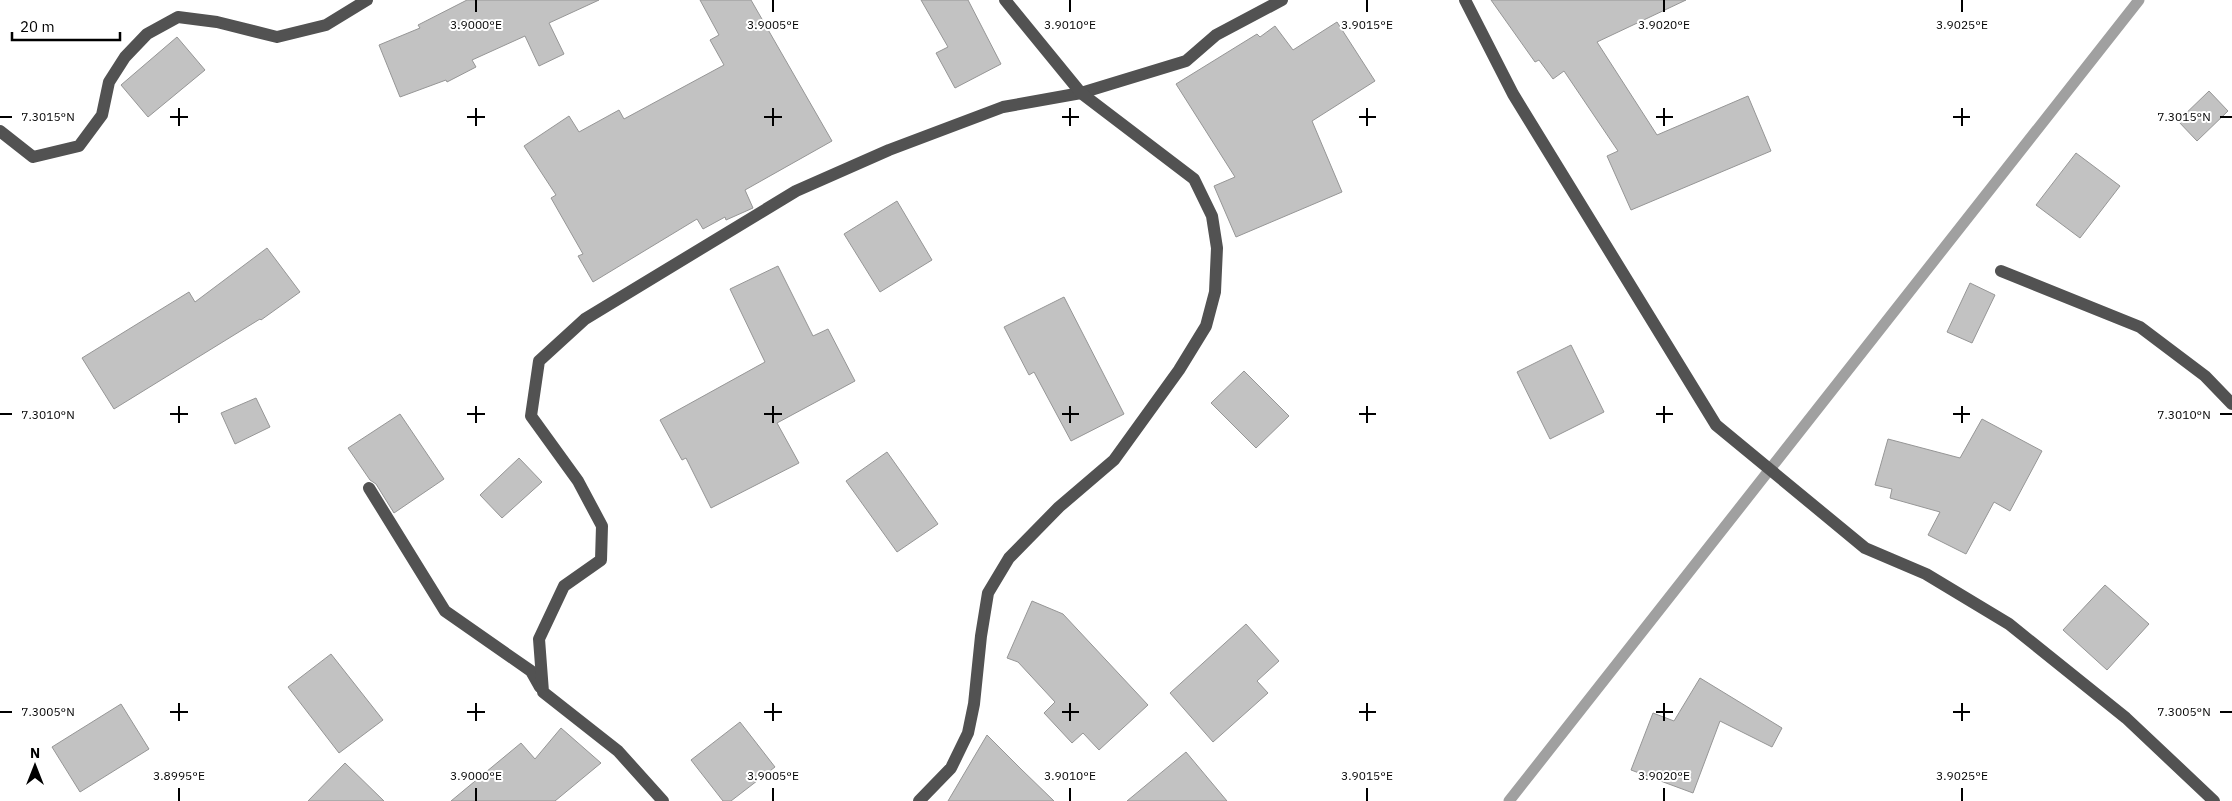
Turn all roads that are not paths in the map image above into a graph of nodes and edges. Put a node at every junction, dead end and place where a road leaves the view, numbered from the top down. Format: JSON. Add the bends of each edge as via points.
{"nodes":[{"id":1,"x":367,"y":0,"type":"edge"},
{"id":2,"x":1005,"y":0,"type":"edge"},
{"id":3,"x":1282,"y":0,"type":"edge"},
{"id":4,"x":1464,"y":0,"type":"edge"},
{"id":5,"x":1081,"y":93,"type":"junction"},
{"id":6,"x":0,"y":131,"type":"edge"},
{"id":7,"x":2001,"y":271,"type":"dead end"},
{"id":8,"x":2232,"y":404,"type":"edge"},
{"id":9,"x":369,"y":488,"type":"dead end"},
{"id":10,"x":543,"y":692,"type":"junction"},
{"id":11,"x":663,"y":801,"type":"edge"},
{"id":12,"x":919,"y":801,"type":"edge"},
{"id":13,"x":2214,"y":801,"type":"edge"}],
"edges":[{"from":1,"to":6,"type":"street","via":[[326,25],[277,37],[217,22],[178,18],[147,34],[125,57],[109,82],[102,115],[79,146],[34,157]]},
{"from":2,"to":5,"type":"street"},
{"from":3,"to":5,"type":"street","via":[[1216,35],[1186,61]]},
{"from":4,"to":13,"type":"street","via":[[1513,94],[1716,425],[1865,548],[1926,574],[2008,624],[2126,718]]},
{"from":5,"to":10,"type":"street","via":[[1003,107],[888,150],[796,191],[586,319],[538,361],[531,416],[578,481],[602,526],[601,560],[564,586],[539,639]]},
{"from":5,"to":12,"type":"street","via":[[1194,179],[1212,216],[1217,248],[1215,292],[1206,326],[1179,370],[1114,460],[1059,507],[1008,558],[988,593],[968,733],[952,768]]},
{"from":7,"to":8,"type":"street","via":[[2140,327],[2205,376]]},
{"from":9,"to":10,"type":"street","via":[[445,611],[531,672]]},
{"from":10,"to":11,"type":"street","via":[[618,751]]}]}
